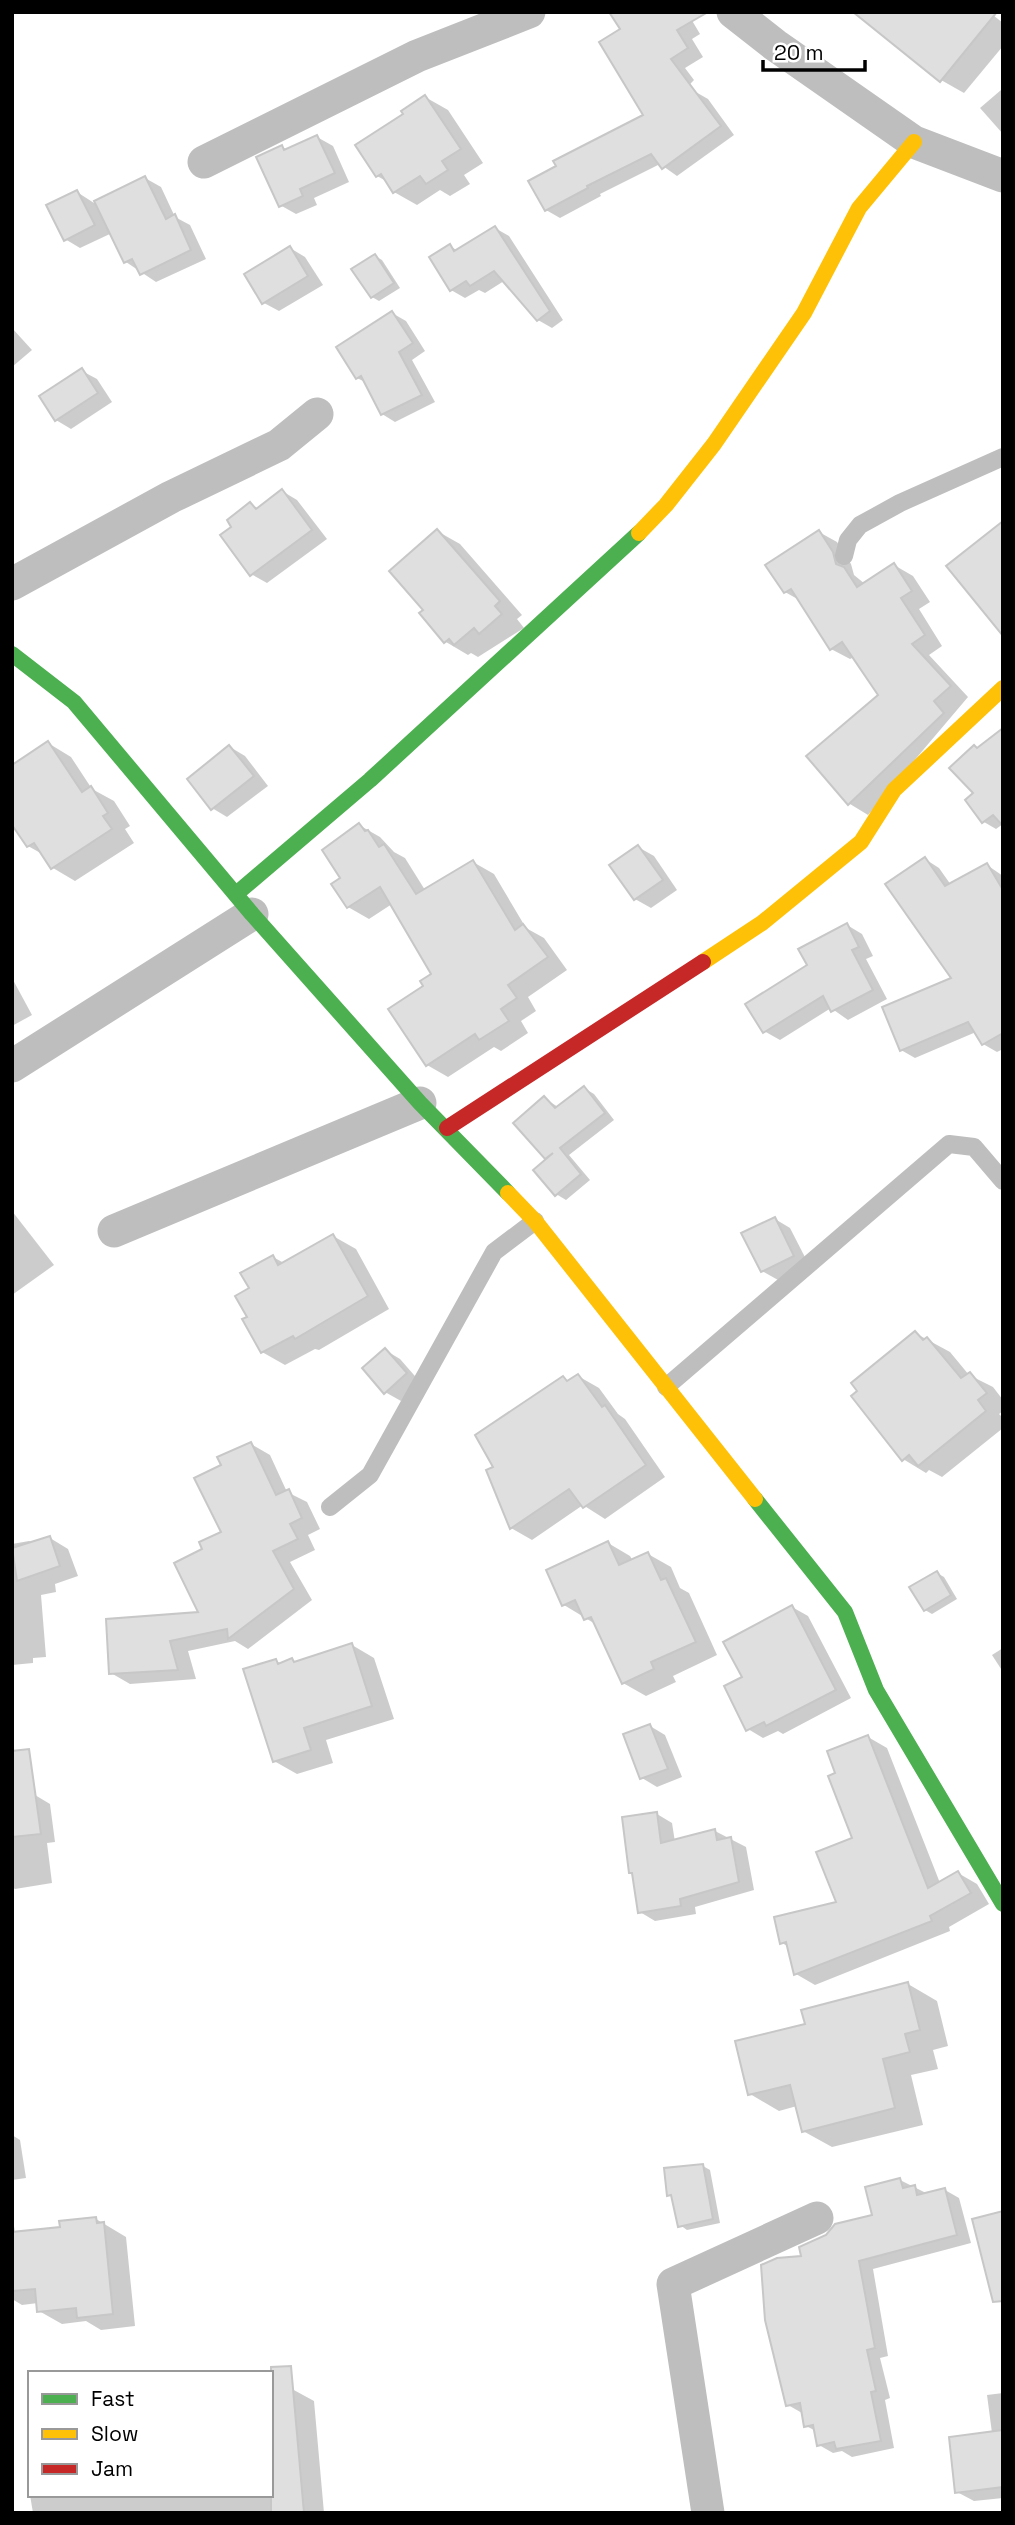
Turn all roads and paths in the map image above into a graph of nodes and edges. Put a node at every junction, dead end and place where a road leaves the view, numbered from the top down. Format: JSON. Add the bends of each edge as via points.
{"nodes":[{"id":1,"x":528,"y":12,"type":"edge"},
{"id":2,"x":733,"y":12,"type":"edge"},
{"id":3,"x":914,"y":142,"type":"junction"},
{"id":4,"x":204,"y":162,"type":"dead end"},
{"id":5,"x":1003,"y":176,"type":"edge"},
{"id":6,"x":317,"y":414,"type":"dead end"},
{"id":7,"x":1003,"y":457,"type":"edge"},
{"id":8,"x":844,"y":556,"type":"dead end"},
{"id":9,"x":12,"y":584,"type":"edge"},
{"id":10,"x":12,"y":654,"type":"edge"},
{"id":11,"x":1003,"y":688,"type":"edge"},
{"id":12,"x":244,"y":904,"type":"junction"},
{"id":13,"x":12,"y":1066,"type":"edge"},
{"id":14,"x":420,"y":1103,"type":"junction"},
{"id":15,"x":447,"y":1128,"type":"junction"},
{"id":16,"x":1003,"y":1181,"type":"edge"},
{"id":17,"x":535,"y":1221,"type":"junction"},
{"id":18,"x":114,"y":1231,"type":"dead end"},
{"id":19,"x":666,"y":1387,"type":"junction"},
{"id":20,"x":330,"y":1507,"type":"dead end"},
{"id":21,"x":1003,"y":1904,"type":"edge"},
{"id":22,"x":817,"y":2218,"type":"dead end"},
{"id":23,"x":708,"y":2513,"type":"edge"}],
"edges":[{"from":1,"to":4,"type":"street","via":[[416,56]]},
{"from":2,"to":3,"type":"street"},
{"from":3,"to":5,"type":"street"},
{"from":3,"to":12,"type":"street","via":[[859,208],[804,313],[666,505]]},
{"from":6,"to":9,"type":"street","via":[[279,445],[171,497]]},
{"from":7,"to":8,"type":"lane","via":[[860,525],[848,540]]},
{"from":10,"to":12,"type":"street","via":[[74,702]]},
{"from":11,"to":15,"type":"street","via":[[894,790],[861,842],[762,923]]},
{"from":12,"to":13,"type":"street"},
{"from":12,"to":14,"type":"street"},
{"from":14,"to":15,"type":"street"},
{"from":14,"to":18,"type":"street"},
{"from":15,"to":17,"type":"street"},
{"from":16,"to":19,"type":"lane","via":[[974,1147],[950,1144]]},
{"from":17,"to":19,"type":"street"},
{"from":17,"to":20,"type":"lane","via":[[494,1252],[370,1475]]},
{"from":19,"to":21,"type":"street","via":[[845,1612],[876,1690]]},
{"from":22,"to":23,"type":"street","via":[[673,2284]]}]}
